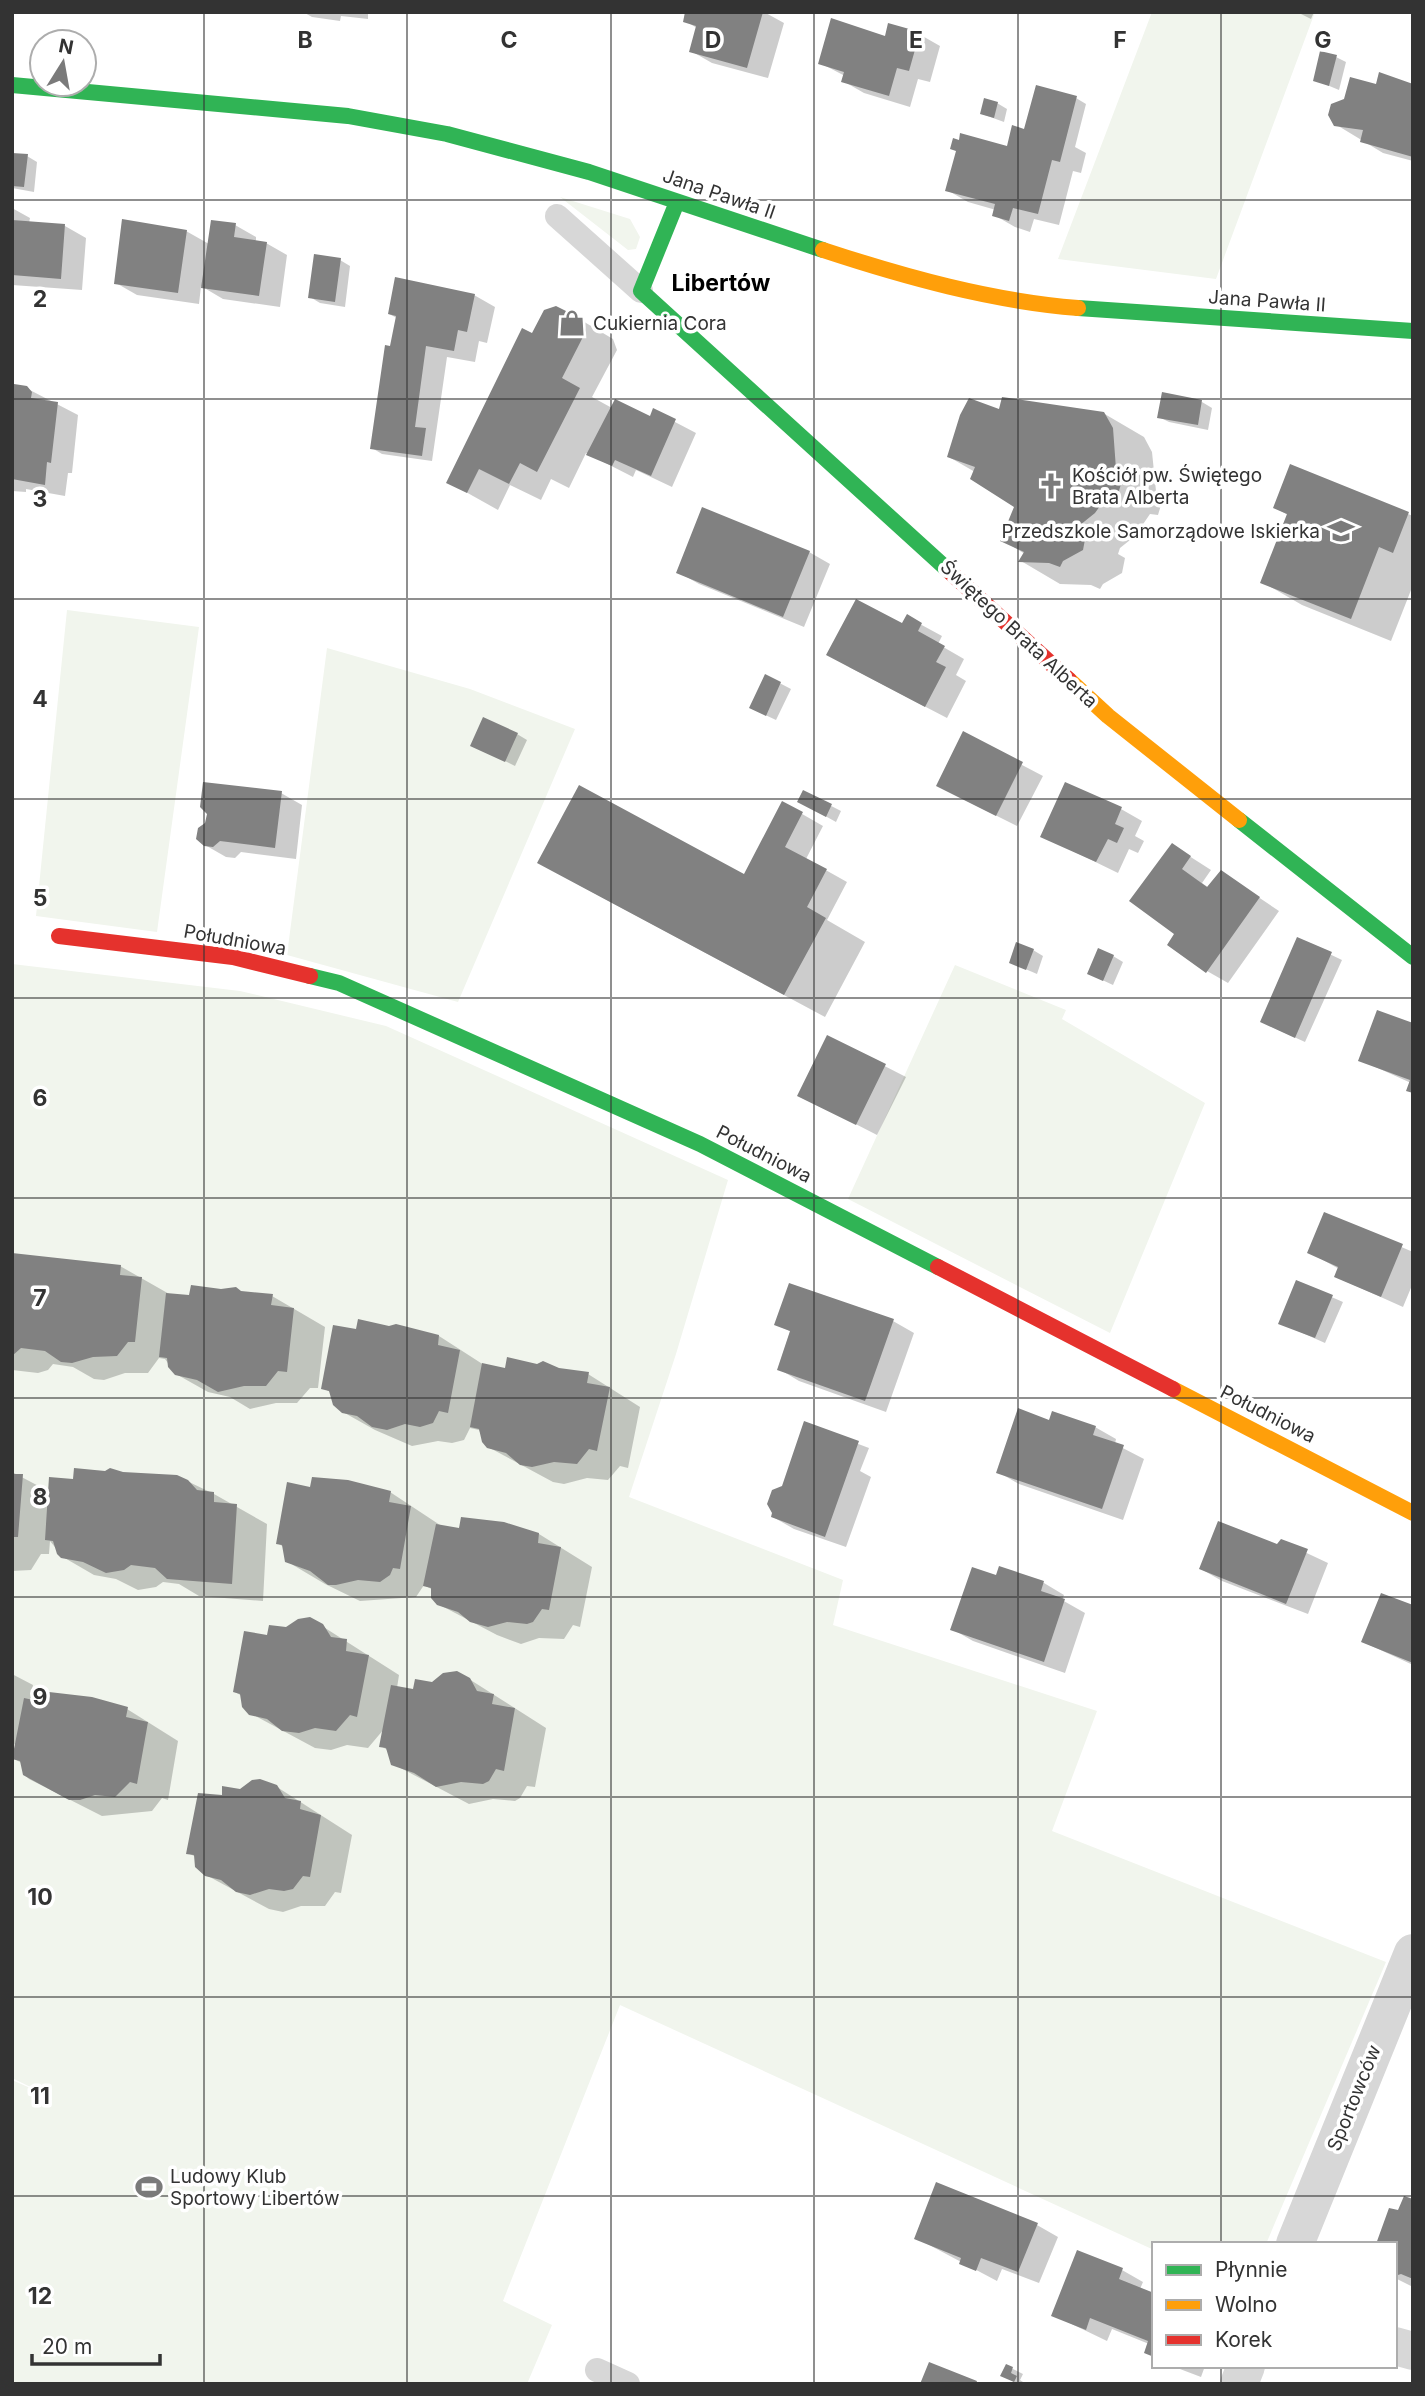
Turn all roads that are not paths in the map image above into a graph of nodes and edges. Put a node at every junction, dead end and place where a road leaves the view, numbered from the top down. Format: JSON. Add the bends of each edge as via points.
{"nodes":[{"id":1,"x":12,"y":85,"type":"edge"},
{"id":2,"x":677,"y":202,"type":"junction"},
{"id":3,"x":557,"y":216,"type":"dead end"},
{"id":4,"x":641,"y":291,"type":"junction"},
{"id":5,"x":1413,"y":331,"type":"edge"},
{"id":6,"x":1125,"y":698,"type":"dead end"},
{"id":7,"x":1108,"y":716,"type":"junction"},
{"id":8,"x":59,"y":936,"type":"dead end"},
{"id":9,"x":1413,"y":957,"type":"edge"},
{"id":10,"x":1413,"y":1513,"type":"edge"},
{"id":11,"x":1413,"y":1952,"type":"edge"},
{"id":12,"x":1296,"y":2242,"type":"edge"},
{"id":13,"x":1245,"y":2368,"type":"edge"},
{"id":14,"x":597,"y":2370,"type":"dead end"},
{"id":15,"x":628,"y":2384,"type":"edge"},
{"id":16,"x":1238,"y":2384,"type":"edge"}],
"edges":[{"from":1,"to":2,"type":"street","name":"Jana Pawła II","via":[[336,115],[407,126],[589,172]]},
{"from":2,"to":4,"type":"street"},
{"from":2,"to":5,"type":"street","name":"Jana Pawła II","via":[[917,279],[988,295],[1059,306]]},
{"from":3,"to":4,"type":"lane","name":"Świętego Brata Alberta"},
{"from":4,"to":7,"type":"street","name":"Świętego Brata Alberta"},
{"from":6,"to":7,"type":"lane"},
{"from":7,"to":9,"type":"street","name":"Świętego Brata Alberta"},
{"from":8,"to":10,"type":"street","name":"Południowa","via":[[233,957],[339,983],[700,1144]]},
{"from":11,"to":12,"type":"street","name":"Sportowców"},
{"from":13,"to":16,"type":"street"},
{"from":14,"to":15,"type":"lane"}]}
